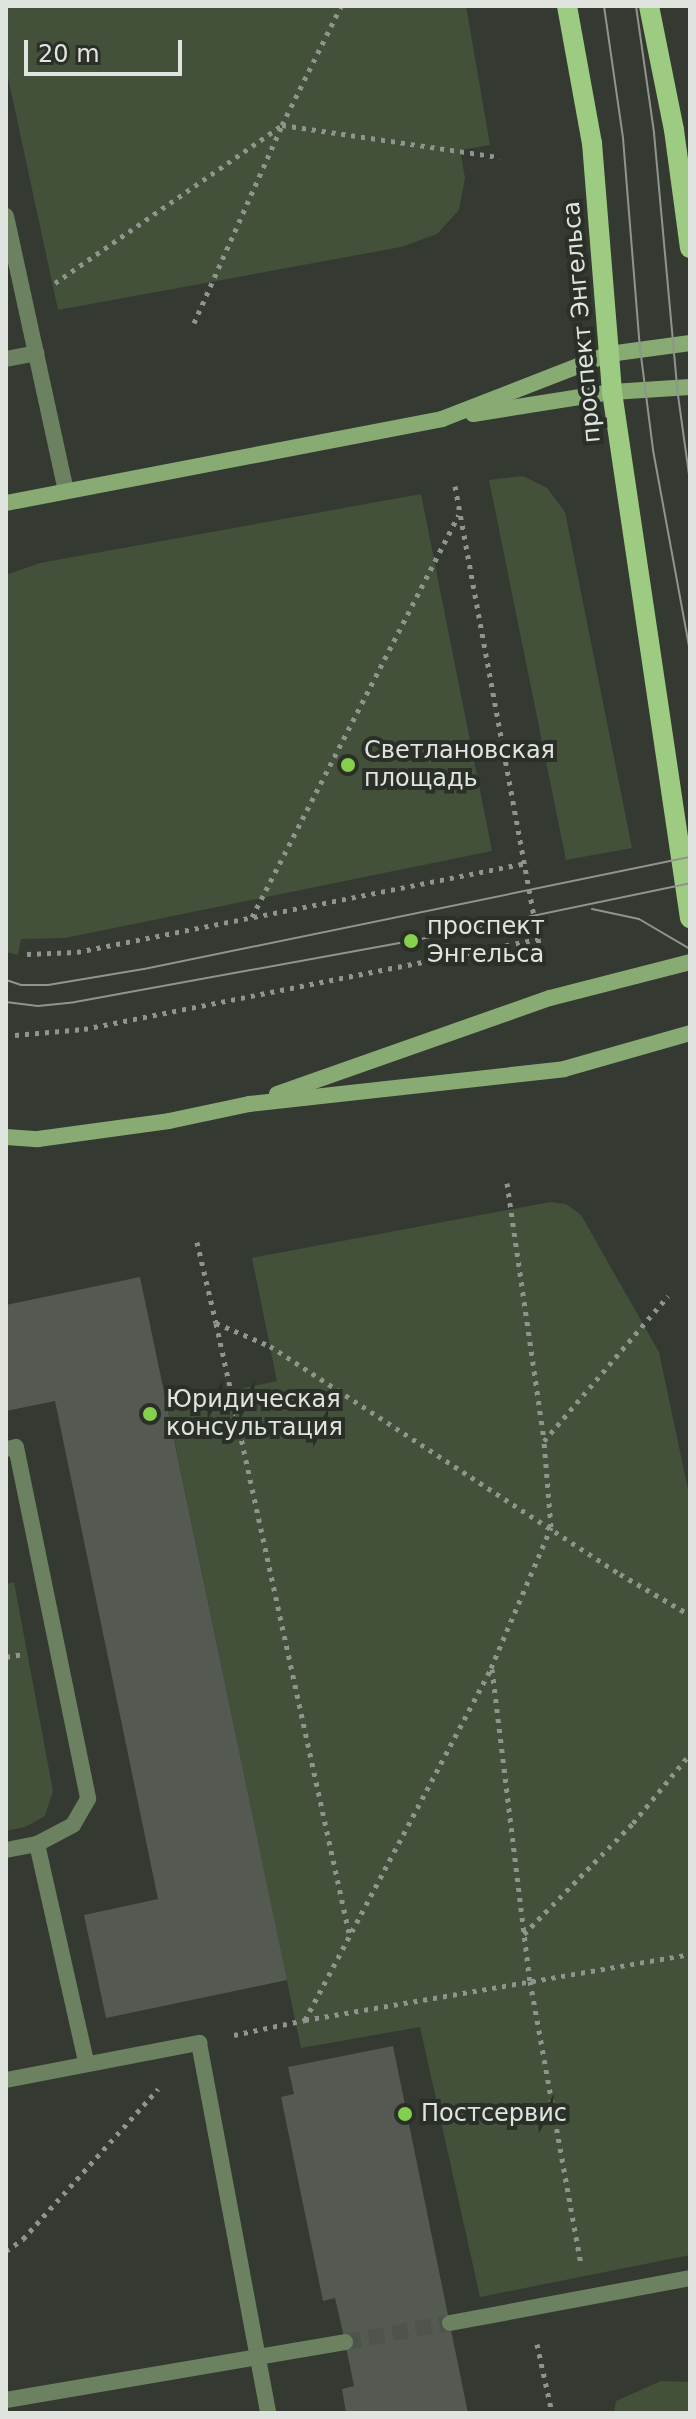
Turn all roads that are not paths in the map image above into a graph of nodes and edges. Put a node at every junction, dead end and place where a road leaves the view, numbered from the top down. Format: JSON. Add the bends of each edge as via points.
{"nodes":[{"id":1,"x":567,"y":6,"type":"edge"},
{"id":2,"x":649,"y":6,"type":"edge"},
{"id":3,"x":6,"y":216,"type":"edge"},
{"id":4,"x":690,"y":248,"type":"edge"},
{"id":5,"x":690,"y":343,"type":"edge"},
{"id":6,"x":36,"y":353,"type":"junction"},
{"id":7,"x":609,"y":354,"type":"junction"},
{"id":8,"x":6,"y":359,"type":"edge"},
{"id":9,"x":690,"y":387,"type":"edge"},
{"id":10,"x":612,"y":392,"type":"junction"},
{"id":11,"x":442,"y":419,"type":"junction"},
{"id":12,"x":66,"y":491,"type":"junction"},
{"id":13,"x":6,"y":503,"type":"edge"},
{"id":14,"x":690,"y":918,"type":"edge"},
{"id":15,"x":690,"y":962,"type":"edge"},
{"id":16,"x":690,"y":1033,"type":"edge"},
{"id":17,"x":249,"y":1104,"type":"junction"},
{"id":18,"x":6,"y":1137,"type":"edge"},
{"id":19,"x":6,"y":1449,"type":"edge"},
{"id":20,"x":37,"y":1844,"type":"junction"},
{"id":21,"x":6,"y":1850,"type":"edge"},
{"id":22,"x":86,"y":2062,"type":"junction"},
{"id":23,"x":6,"y":2080,"type":"edge"},
{"id":24,"x":690,"y":2278,"type":"edge"},
{"id":25,"x":450,"y":2323,"type":"tunnel mouth"},
{"id":26,"x":345,"y":2342,"type":"tunnel mouth"},
{"id":27,"x":257,"y":2357,"type":"junction"},
{"id":28,"x":6,"y":2400,"type":"edge"},
{"id":29,"x":268,"y":2413,"type":"edge"}],
"edges":[{"from":1,"to":7,"type":"main road","name":"проспект Энгельса","via":[[592,143]]},
{"from":2,"to":4,"type":"main road"},
{"from":3,"to":6,"type":"street"},
{"from":5,"to":7,"type":"main road"},
{"from":6,"to":8,"type":"street"},
{"from":6,"to":12,"type":"street"},
{"from":7,"to":10,"type":"main road","name":"проспект Энгельса"},
{"from":7,"to":11,"type":"main road"},
{"from":9,"to":10,"type":"main road"},
{"from":10,"to":11,"type":"main road"},
{"from":10,"to":14,"type":"main road","name":"проспект Энгельса"},
{"from":11,"to":12,"type":"main road"},
{"from":12,"to":13,"type":"main road"},
{"from":15,"to":17,"type":"main road","via":[[550,998]]},
{"from":16,"to":17,"type":"main road","via":[[564,1069]]},
{"from":17,"to":18,"type":"main road","via":[[38,1139]]},
{"from":19,"to":20,"type":"street","via":[[16,1447],[88,1799],[73,1825]]},
{"from":20,"to":21,"type":"street"},
{"from":20,"to":22,"type":"street"},
{"from":22,"to":23,"type":"street"},
{"from":22,"to":27,"type":"street","via":[[199,2043]]},
{"from":24,"to":25,"type":"street"},
{"from":26,"to":27,"type":"street"},
{"from":27,"to":28,"type":"street"},
{"from":27,"to":29,"type":"street"}]}
